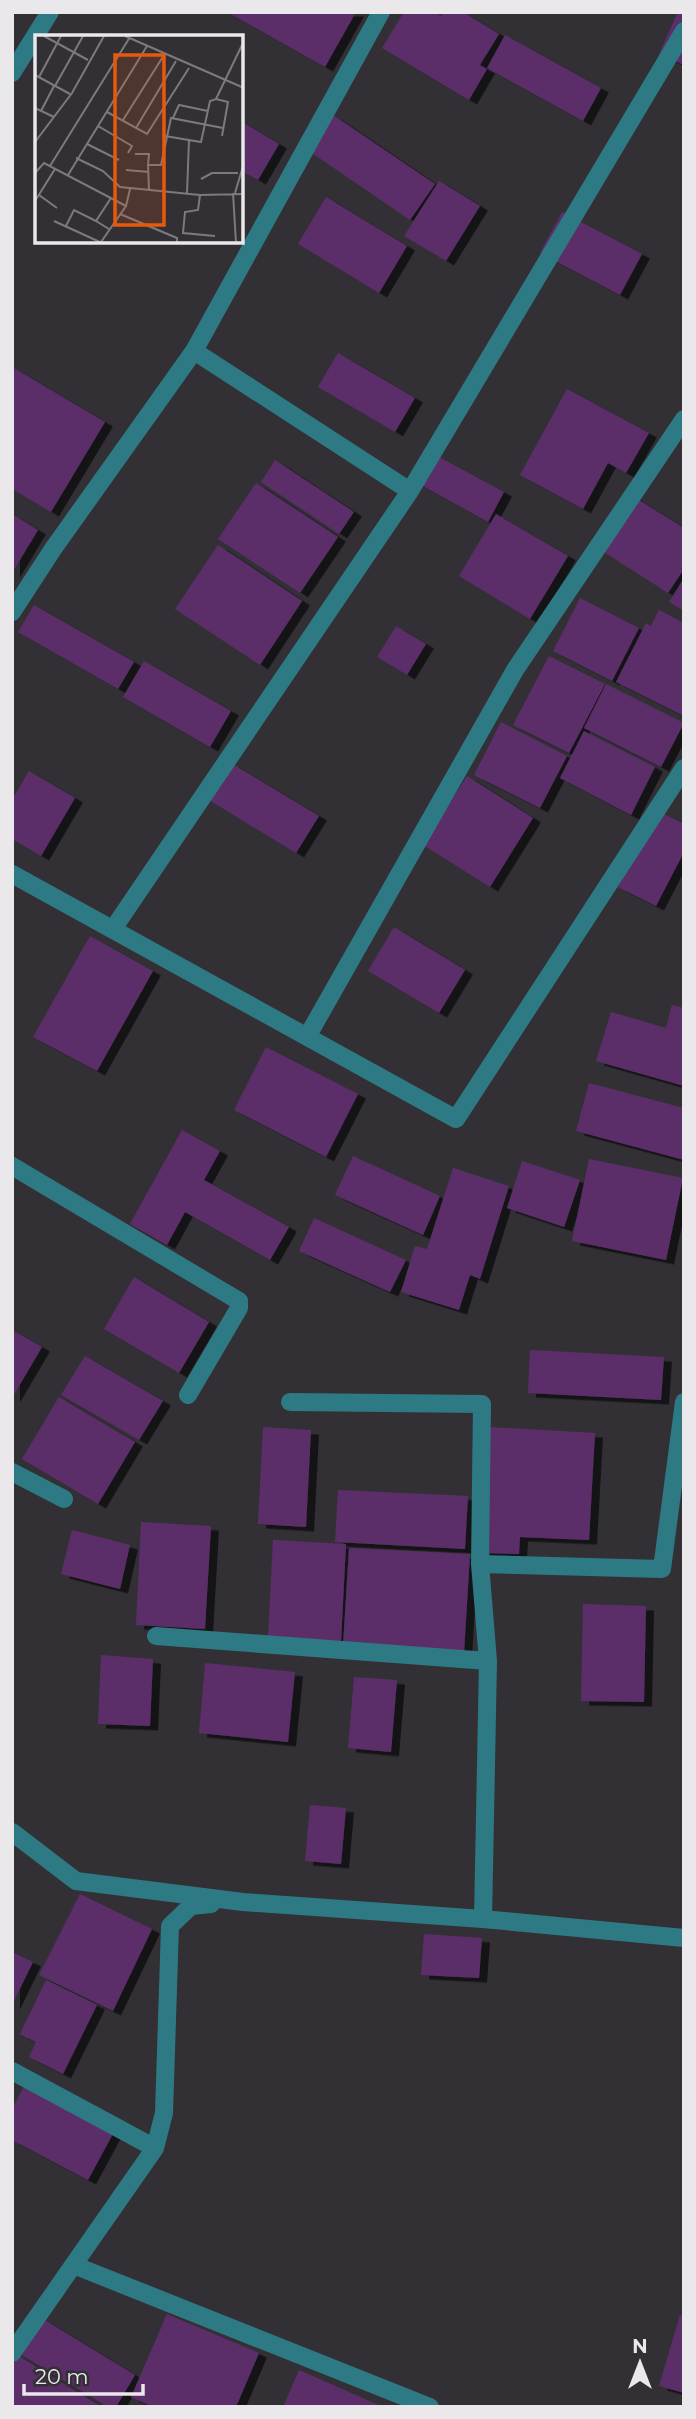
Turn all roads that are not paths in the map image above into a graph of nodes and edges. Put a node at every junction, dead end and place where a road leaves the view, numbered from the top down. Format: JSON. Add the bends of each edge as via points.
{"nodes":[{"id":1,"x":50,"y":12,"type":"edge"},
{"id":2,"x":381,"y":12,"type":"edge"},
{"id":3,"x":684,"y":31,"type":"edge"},
{"id":4,"x":36,"y":35,"type":"edge"},
{"id":5,"x":35,"y":36,"type":"edge"},
{"id":6,"x":12,"y":73,"type":"edge"},
{"id":7,"x":194,"y":351,"type":"junction"},
{"id":8,"x":684,"y":419,"type":"edge"},
{"id":9,"x":410,"y":491,"type":"junction"},
{"id":10,"x":12,"y":612,"type":"edge"},
{"id":11,"x":684,"y":768,"type":"edge"},
{"id":12,"x":12,"y":874,"type":"edge"},
{"id":13,"x":113,"y":929,"type":"junction"},
{"id":14,"x":307,"y":1037,"type":"junction"},
{"id":15,"x":12,"y":1166,"type":"edge"},
{"id":16,"x":188,"y":1395,"type":"dead end"},
{"id":17,"x":290,"y":1402,"type":"dead end"},
{"id":18,"x":684,"y":1402,"type":"edge"},
{"id":19,"x":12,"y":1472,"type":"edge"},
{"id":20,"x":64,"y":1499,"type":"dead end"},
{"id":21,"x":480,"y":1564,"type":"junction"},
{"id":22,"x":156,"y":1636,"type":"dead end"},
{"id":23,"x":488,"y":1661,"type":"junction"},
{"id":24,"x":12,"y":1832,"type":"edge"},
{"id":25,"x":243,"y":1902,"type":"junction"},
{"id":26,"x":483,"y":1919,"type":"junction"},
{"id":27,"x":684,"y":1938,"type":"edge"},
{"id":28,"x":12,"y":2071,"type":"edge"},
{"id":29,"x":155,"y":2148,"type":"junction"},
{"id":30,"x":76,"y":2266,"type":"junction"},
{"id":31,"x":12,"y":2353,"type":"edge"},
{"id":32,"x":430,"y":2407,"type":"edge"}],
"edges":[{"from":1,"to":4,"type":"street"},
{"from":2,"to":7,"type":"street"},
{"from":3,"to":9,"type":"street"},
{"from":5,"to":6,"type":"street"},
{"from":7,"to":9,"type":"street"},
{"from":7,"to":10,"type":"street"},
{"from":8,"to":14,"type":"street","via":[[515,670]]},
{"from":9,"to":13,"type":"street"},
{"from":11,"to":14,"type":"street","via":[[456,1119]]},
{"from":12,"to":13,"type":"street"},
{"from":13,"to":14,"type":"street"},
{"from":15,"to":16,"type":"street","via":[[239,1301]]},
{"from":17,"to":21,"type":"street","via":[[481,1404]]},
{"from":18,"to":21,"type":"street","via":[[662,1569]]},
{"from":19,"to":20,"type":"street"},
{"from":21,"to":23,"type":"street"},
{"from":22,"to":23,"type":"street"},
{"from":23,"to":26,"type":"street"},
{"from":24,"to":25,"type":"street","via":[[76,1881]]},
{"from":25,"to":26,"type":"street"},
{"from":25,"to":29,"type":"street","via":[[191,1906],[170,1926],[164,2113]]},
{"from":26,"to":27,"type":"street"},
{"from":28,"to":29,"type":"street"},
{"from":29,"to":30,"type":"street"},
{"from":30,"to":31,"type":"street"},
{"from":30,"to":32,"type":"street"}]}
